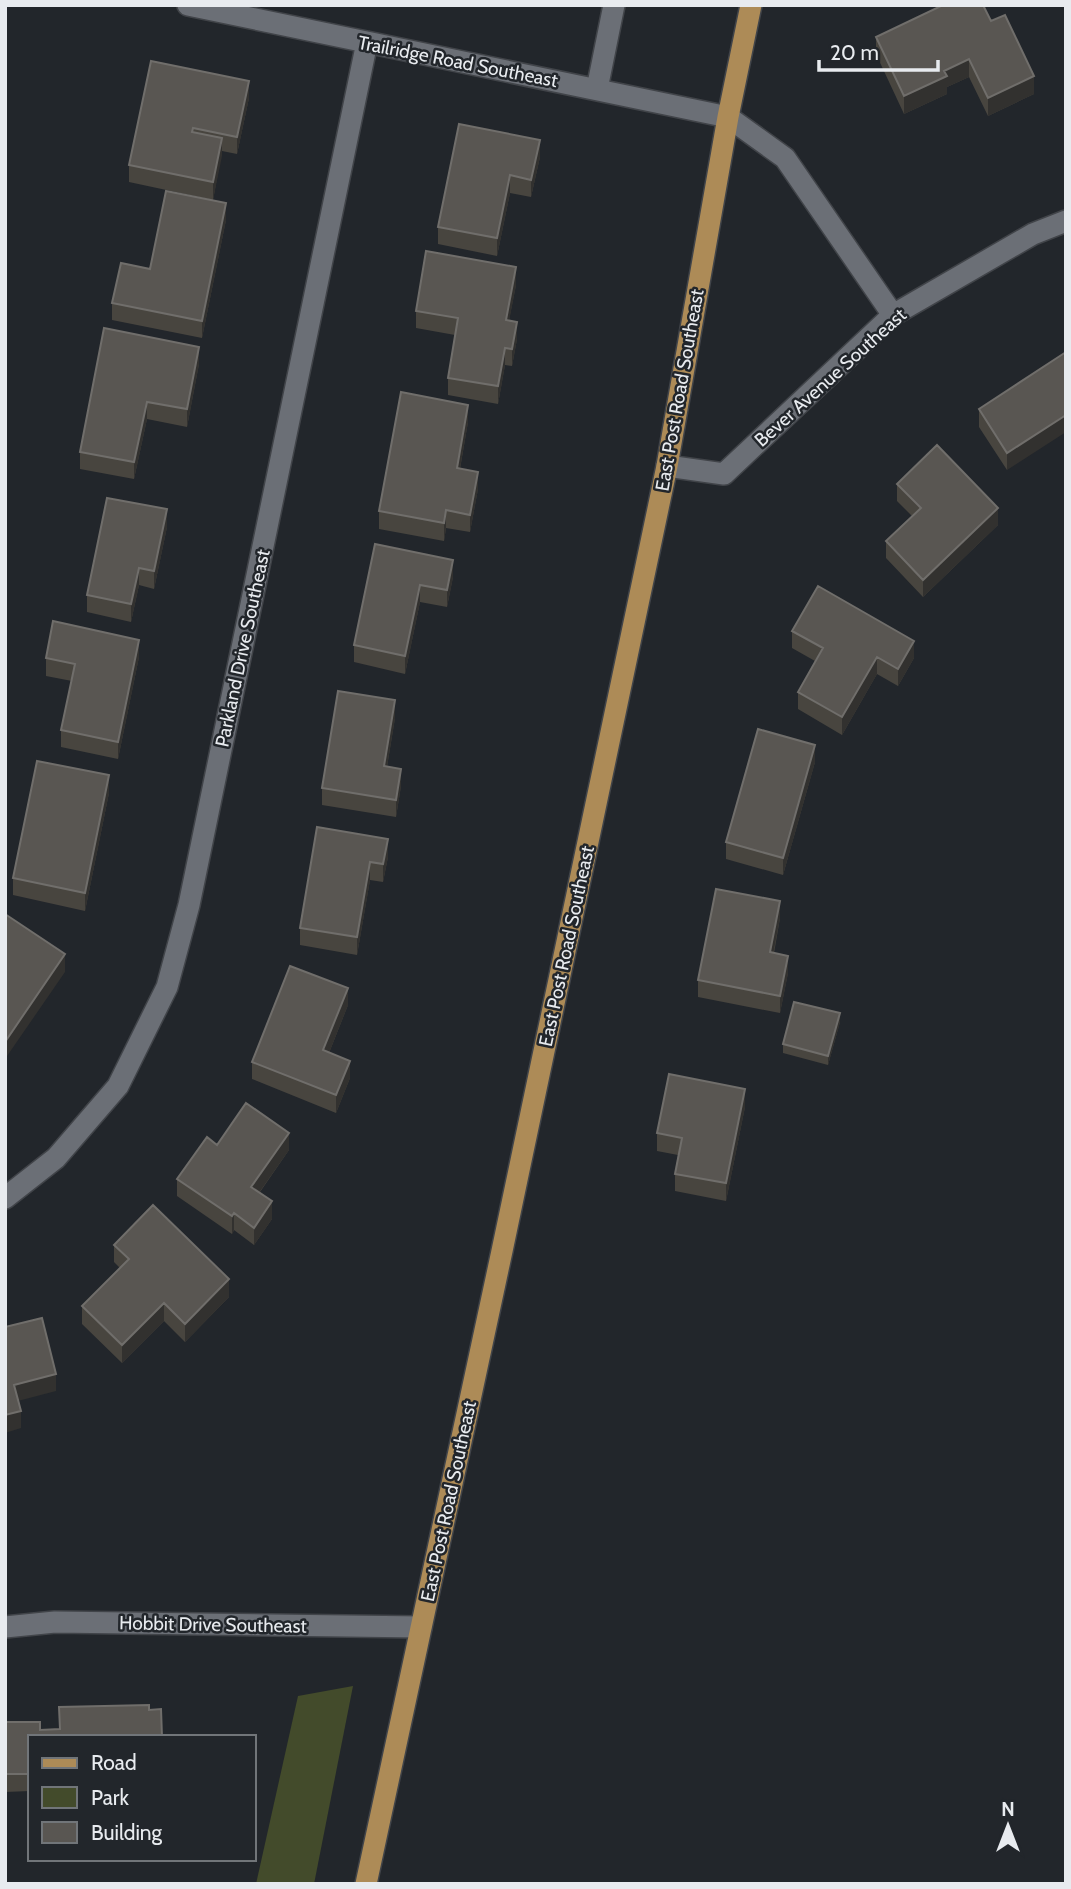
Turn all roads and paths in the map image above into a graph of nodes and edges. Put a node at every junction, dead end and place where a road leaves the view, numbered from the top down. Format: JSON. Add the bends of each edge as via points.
{"nodes":[{"id":1,"x":188,"y":5,"type":"edge"},
{"id":2,"x":614,"y":5,"type":"edge"},
{"id":3,"x":751,"y":5,"type":"edge"},
{"id":4,"x":367,"y":43,"type":"junction"},
{"id":5,"x":597,"y":89,"type":"junction"},
{"id":6,"x":728,"y":117,"type":"junction"},
{"id":7,"x":1066,"y":221,"type":"edge"},
{"id":8,"x":893,"y":315,"type":"junction"},
{"id":9,"x":667,"y":466,"type":"junction"},
{"id":10,"x":5,"y":1198,"type":"edge"},
{"id":11,"x":421,"y":1627,"type":"junction"},
{"id":12,"x":5,"y":1628,"type":"edge"},
{"id":13,"x":366,"y":1884,"type":"edge"}],
"edges":[{"from":1,"to":4,"type":"street","name":"Trailridge Road Southeast"},
{"from":2,"to":5,"type":"street"},
{"from":3,"to":6,"type":"main road","name":"East Post Road Southeast"},
{"from":4,"to":5,"type":"street","name":"Trailridge Road Southeast"},
{"from":4,"to":10,"type":"street","name":"Parkland Drive Southeast","via":[[190,905],[167,987],[118,1086],[56,1158]]},
{"from":5,"to":6,"type":"street","name":"Trailridge Road Southeast"},
{"from":6,"to":8,"type":"street","via":[[785,158]]},
{"from":6,"to":9,"type":"main road","name":"East Post Road Southeast"},
{"from":7,"to":8,"type":"street","name":"Bever Avenue Southeast","via":[[1032,234]]},
{"from":8,"to":9,"type":"street","name":"Bever Avenue Southeast","via":[[724,474]]},
{"from":9,"to":11,"type":"main road","name":"East Post Road Southeast"},
{"from":11,"to":12,"type":"street","name":"Hobbit Drive Southeast","via":[[55,1622]]},
{"from":11,"to":13,"type":"main road","name":"East Post Road Southeast"}]}
